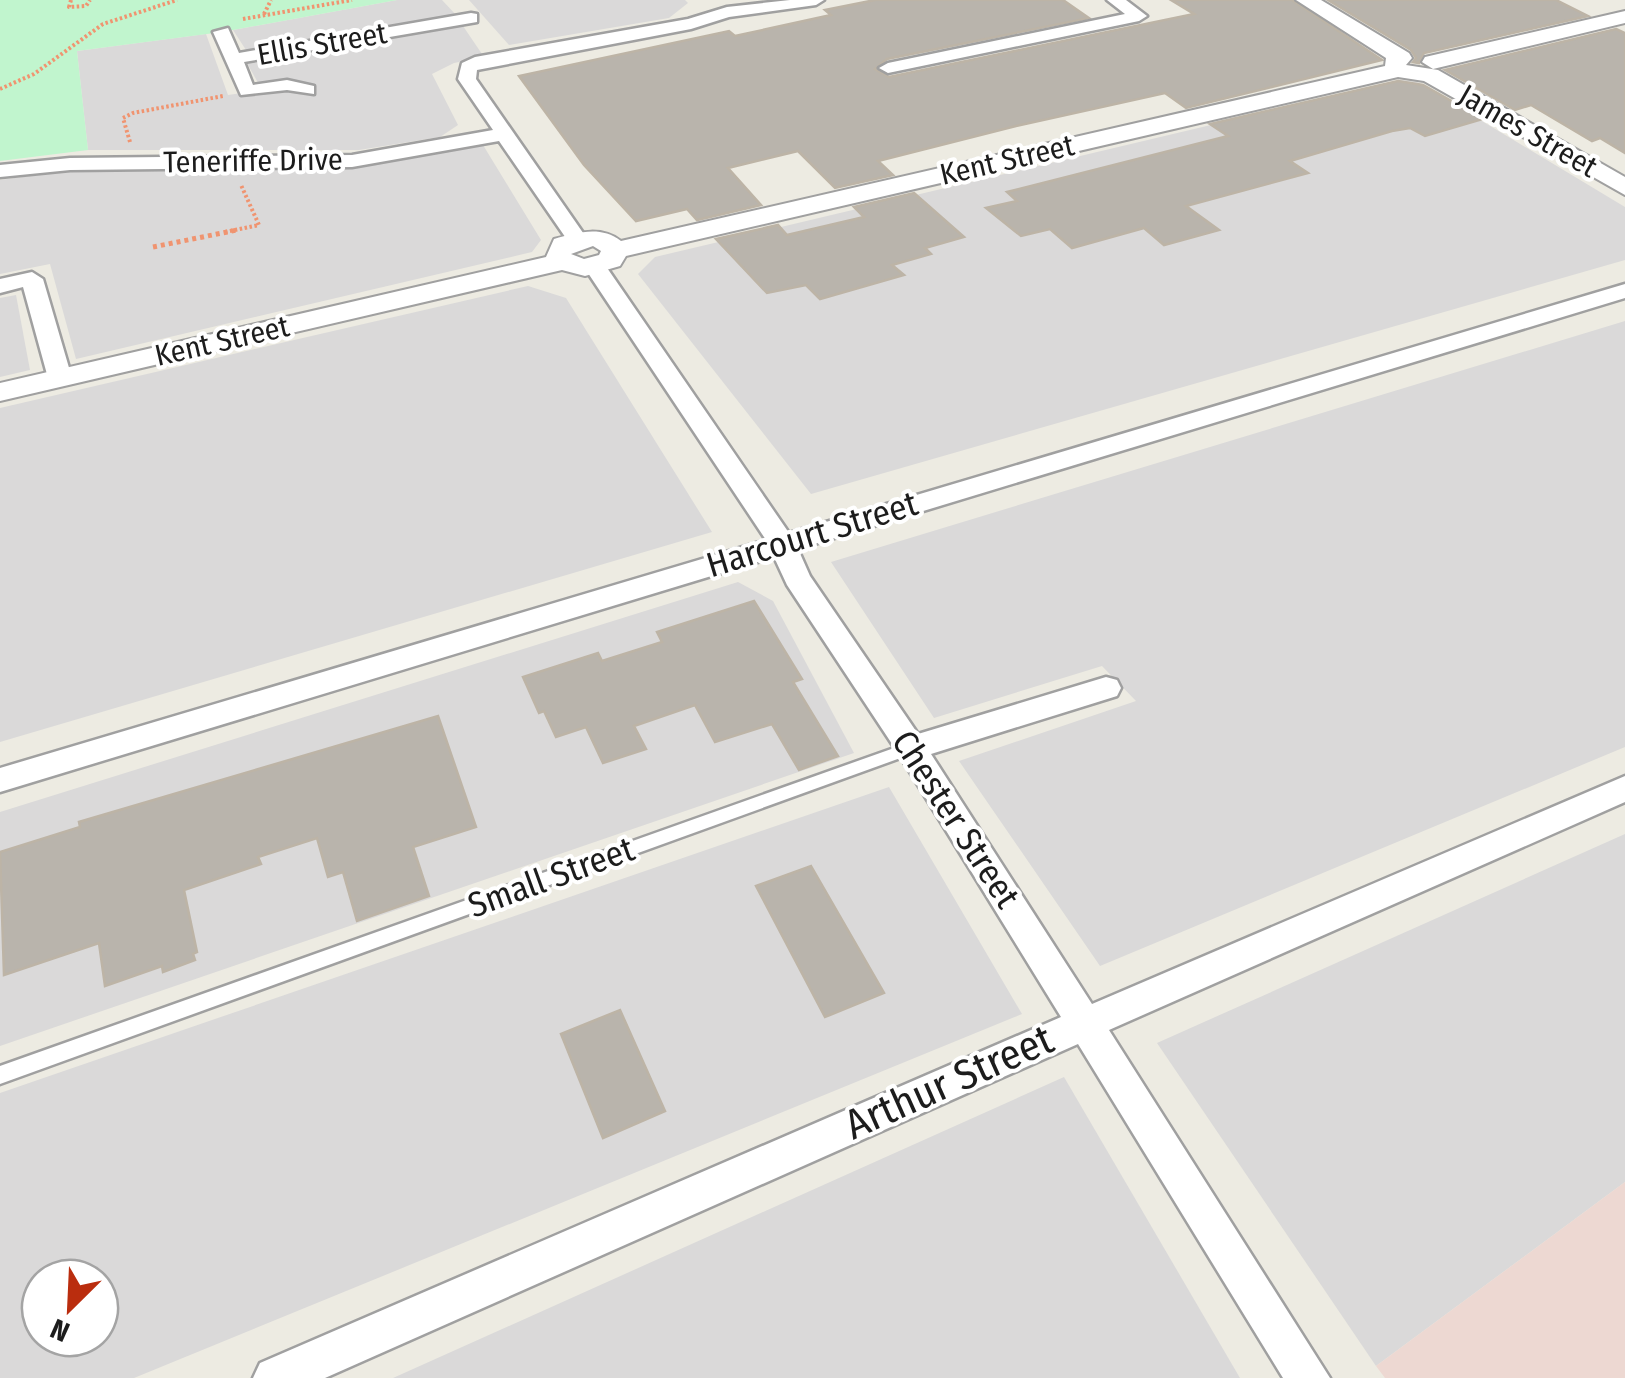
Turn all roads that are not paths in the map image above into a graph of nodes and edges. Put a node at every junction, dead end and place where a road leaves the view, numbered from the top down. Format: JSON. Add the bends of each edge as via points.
{"nodes":[{"id":1,"x":456,"y":0,"type":"edge"},
{"id":2,"x":816,"y":0,"type":"edge"},
{"id":3,"x":1115,"y":0,"type":"edge"},
{"id":4,"x":1306,"y":0,"type":"edge"},
{"id":5,"x":720,"y":6,"type":"edge"},
{"id":6,"x":1625,"y":17,"type":"edge"},
{"id":7,"x":222,"y":32,"type":"road end"},
{"id":8,"x":485,"y":38,"type":"junction"},
{"id":9,"x":233,"y":59,"type":"junction"},
{"id":10,"x":1400,"y":64,"type":"junction"},
{"id":11,"x":888,"y":68,"type":"dead end"},
{"id":12,"x":1432,"y":69,"type":"junction"},
{"id":13,"x":308,"y":90,"type":"dead end"},
{"id":14,"x":504,"y":134,"type":"junction"},
{"id":15,"x":0,"y":170,"type":"edge"},
{"id":16,"x":1625,"y":187,"type":"edge"},
{"id":17,"x":569,"y":251,"type":"junction"},
{"id":18,"x":605,"y":258,"type":"junction"},
{"id":19,"x":0,"y":286,"type":"edge"},
{"id":20,"x":1625,"y":291,"type":"edge"},
{"id":21,"x":60,"y":378,"type":"junction"},
{"id":22,"x":0,"y":392,"type":"edge"},
{"id":23,"x":782,"y":543,"type":"junction"},
{"id":24,"x":1106,"y":688,"type":"dead end"},
{"id":25,"x":911,"y":748,"type":"junction"},
{"id":26,"x":0,"y":780,"type":"edge"},
{"id":27,"x":1625,"y":788,"type":"edge"},
{"id":28,"x":1084,"y":1022,"type":"junction"},
{"id":29,"x":0,"y":1075,"type":"edge"},
{"id":30,"x":275,"y":1378,"type":"edge"},
{"id":31,"x":1308,"y":1378,"type":"edge"}],
"edges":[{"from":1,"to":8,"type":"street"},
{"from":2,"to":5,"type":"street","via":[[763,10]]},
{"from":3,"to":11,"type":"street","via":[[1139,16]]},
{"from":4,"to":10,"type":"street"},
{"from":5,"to":8,"type":"street","via":[[690,24]]},
{"from":6,"to":12,"type":"street"},
{"from":7,"to":9,"type":"street","name":"Ellis Street"},
{"from":8,"to":9,"type":"street","name":"Ellis Street"},
{"from":8,"to":14,"type":"street","via":[[467,79]]},
{"from":9,"to":13,"type":"street","name":"Ellis Street","via":[[247,92],[287,85]]},
{"from":10,"to":12,"type":"street"},
{"from":10,"to":18,"type":"street","name":"Kent Street"},
{"from":12,"to":16,"type":"street","name":"James Street"},
{"from":14,"to":15,"type":"street","name":"Teneriffe Drive","via":[[352,160]]},
{"from":14,"to":17,"type":"street"},
{"from":17,"to":18,"type":"street","name":"Kent Street","via":[[576,268]]},
{"from":17,"to":21,"type":"street","name":"Kent Street"},
{"from":18,"to":23,"type":"street","name":"Chester Street"},
{"from":19,"to":21,"type":"street","via":[[32,279]]},
{"from":20,"to":23,"type":"street","name":"Harcourt Street"},
{"from":21,"to":22,"type":"street","name":"Kent Street"},
{"from":23,"to":25,"type":"street","name":"Chester Street","via":[[797,578]]},
{"from":23,"to":26,"type":"street","name":"Harcourt Street"},
{"from":24,"to":25,"type":"street","name":"Small Street"},
{"from":25,"to":28,"type":"street","name":"Chester Street"},
{"from":25,"to":29,"type":"lane","name":"Small Street"},
{"from":27,"to":28,"type":"street","name":"Arthur Street"},
{"from":28,"to":30,"type":"street","name":"Arthur Street"},
{"from":28,"to":31,"type":"street","name":"Chester Street"}]}
